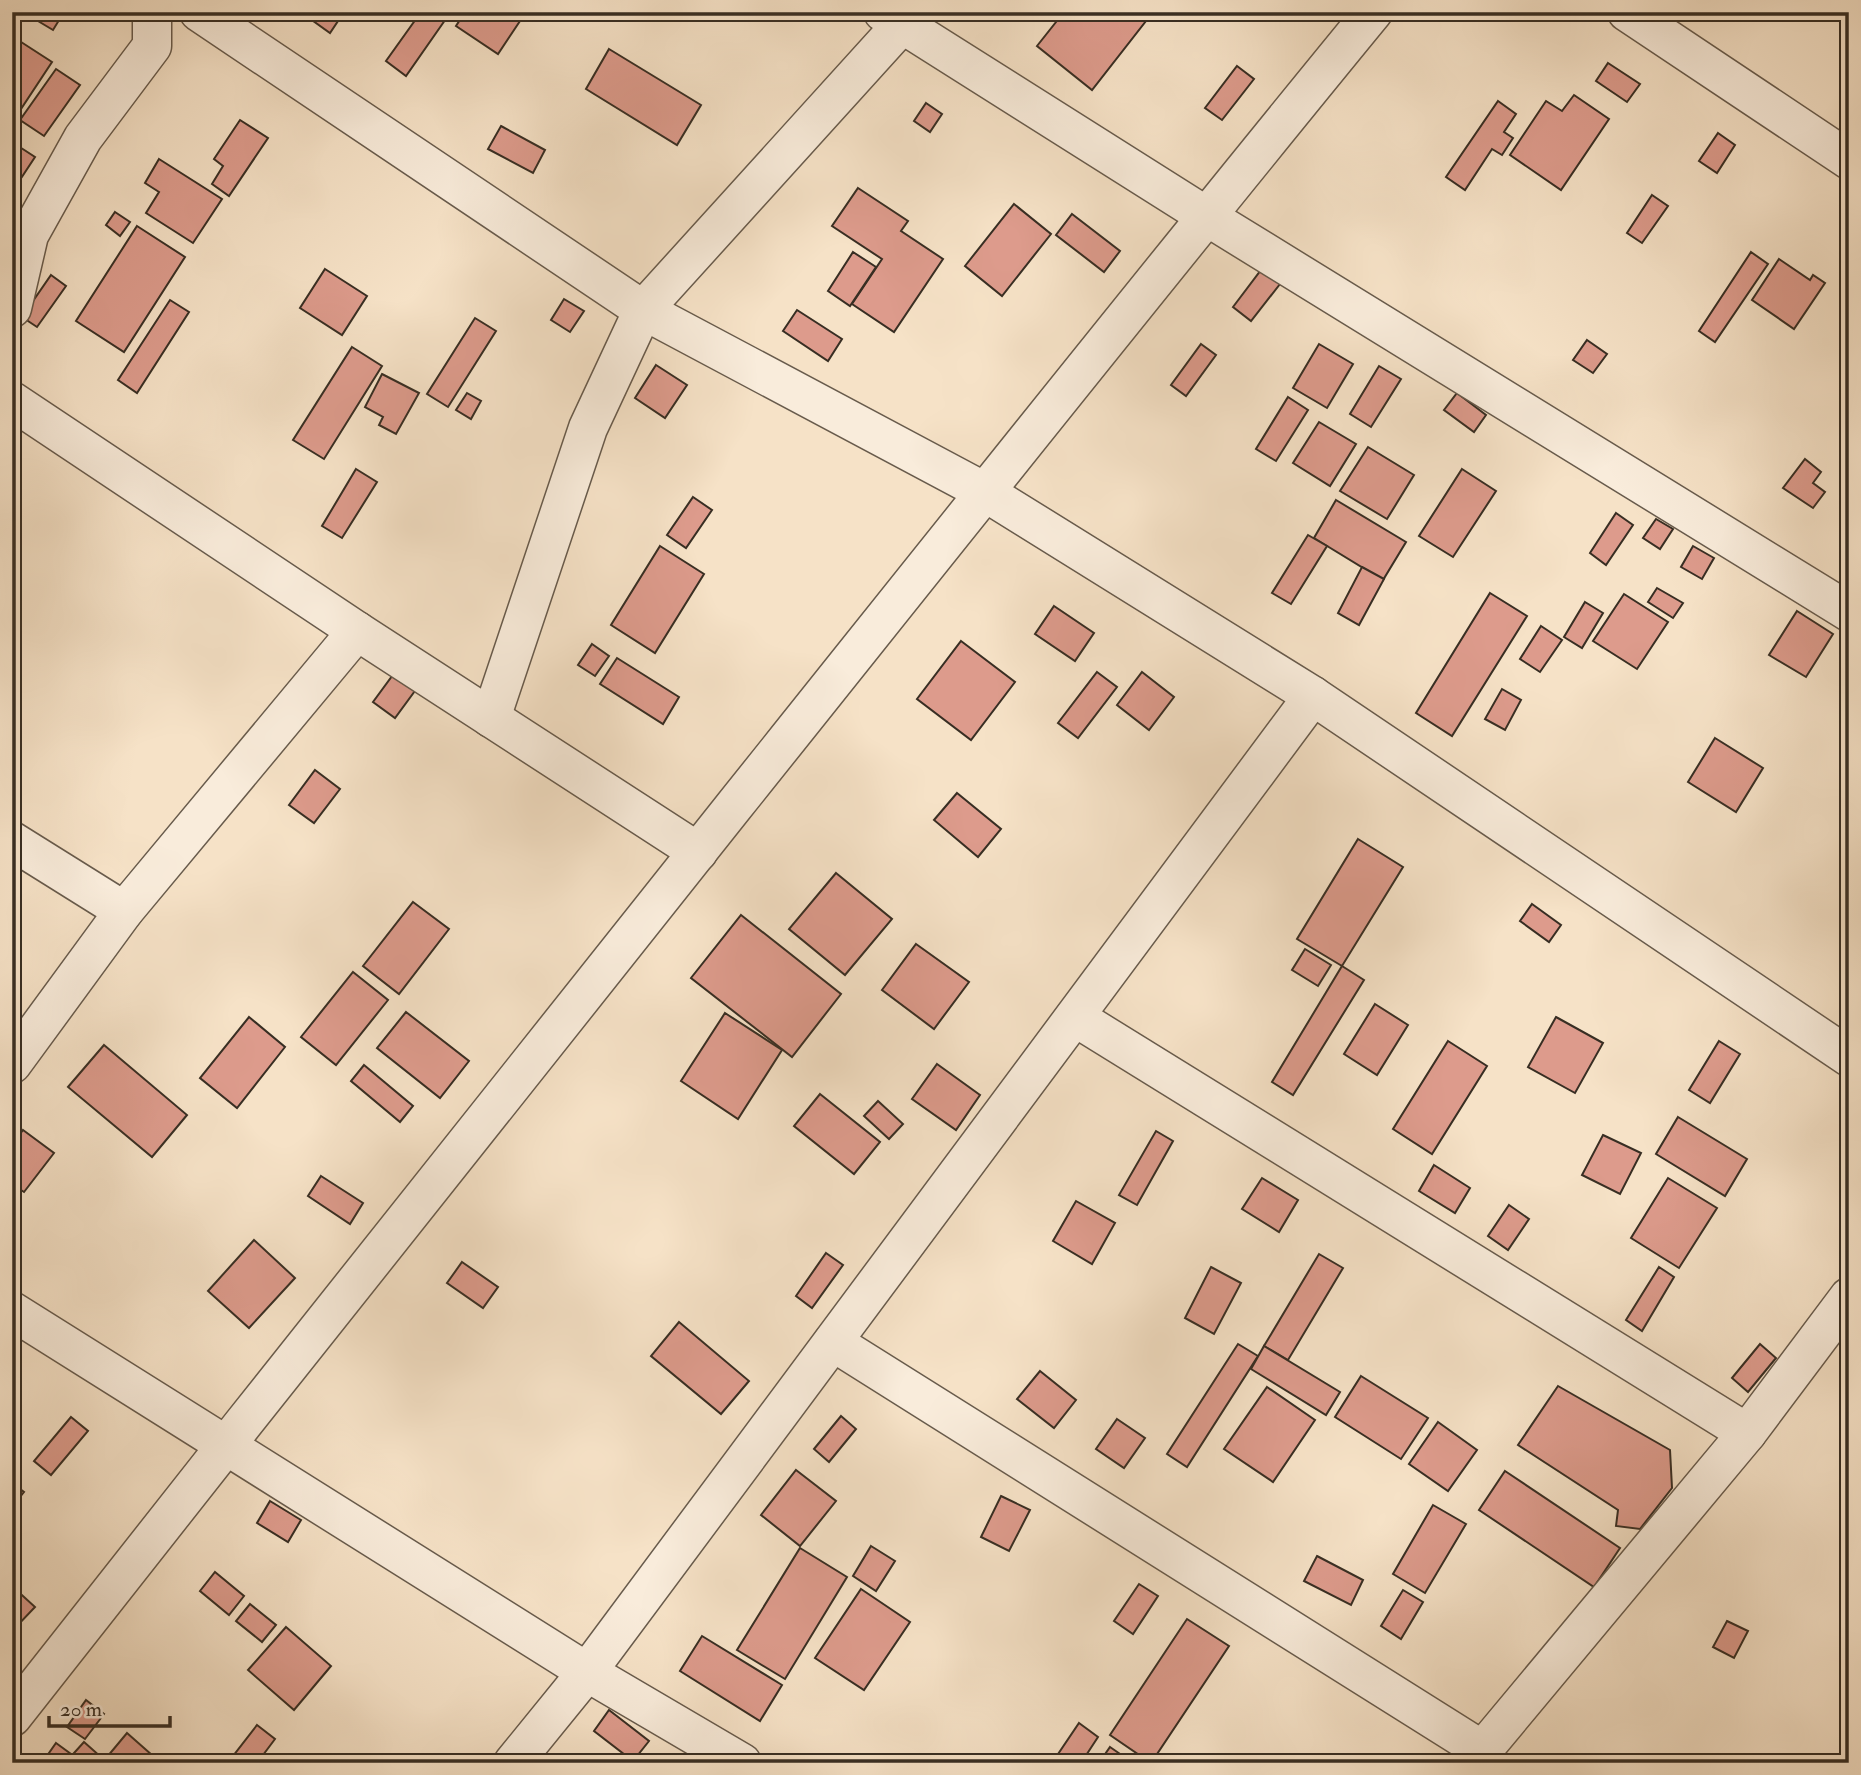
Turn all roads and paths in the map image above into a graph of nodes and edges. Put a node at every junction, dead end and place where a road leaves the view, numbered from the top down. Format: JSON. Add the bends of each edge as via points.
{"nodes":[{"id":1,"x":152,"y":12,"type":"edge"},
{"id":2,"x":199,"y":12,"type":"edge"},
{"id":3,"x":1373,"y":12,"type":"edge"},
{"id":4,"x":1627,"y":12,"type":"edge"},
{"id":5,"x":899,"y":16,"type":"edge"},
{"id":6,"x":1849,"y":160,"type":"edge"},
{"id":7,"x":1206,"y":216,"type":"junction"},
{"id":8,"x":12,"y":308,"type":"edge"},
{"id":9,"x":643,"y":310,"type":"junction"},
{"id":10,"x":12,"y":401,"type":"edge"},
{"id":11,"x":985,"y":492,"type":"junction"},
{"id":12,"x":1849,"y":612,"type":"edge"},
{"id":13,"x":357,"y":631,"type":"junction"},
{"id":14,"x":1313,"y":696,"type":"junction"},
{"id":15,"x":491,"y":718,"type":"junction"},
{"id":16,"x":12,"y":841,"type":"edge"},
{"id":17,"x":698,"y":852,"type":"junction"},
{"id":18,"x":124,"y":911,"type":"junction"},
{"id":19,"x":1075,"y":1017,"type":"junction"},
{"id":20,"x":1849,"y":1057,"type":"edge"},
{"id":21,"x":12,"y":1064,"type":"edge"},
{"id":22,"x":1849,"y":1297,"type":"edge"},
{"id":23,"x":12,"y":1311,"type":"edge"},
{"id":24,"x":833,"y":1342,"type":"junction"},
{"id":25,"x":1747,"y":1433,"type":"junction"},
{"id":26,"x":225,"y":1445,"type":"junction"},
{"id":27,"x":587,"y":1672,"type":"junction"},
{"id":28,"x":12,"y":1717,"type":"edge"},
{"id":29,"x":1477,"y":1756,"type":"edge"},
{"id":30,"x":513,"y":1763,"type":"edge"},
{"id":31,"x":742,"y":1763,"type":"edge"}],
"edges":[{"from":1,"to":8,"type":"street","via":[[152,46],[83,138],[29,235]]},
{"from":2,"to":9,"type":"street"},
{"from":3,"to":7,"type":"street"},
{"from":4,"to":6,"type":"street"},
{"from":5,"to":7,"type":"street"},
{"from":5,"to":9,"type":"street"},
{"from":7,"to":11,"type":"street"},
{"from":7,"to":12,"type":"street"},
{"from":9,"to":11,"type":"street"},
{"from":9,"to":15,"type":"street","via":[[588,428]]},
{"from":10,"to":13,"type":"street"},
{"from":11,"to":14,"type":"street"},
{"from":11,"to":17,"type":"street"},
{"from":13,"to":15,"type":"street"},
{"from":13,"to":18,"type":"street"},
{"from":14,"to":19,"type":"street"},
{"from":14,"to":20,"type":"street"},
{"from":15,"to":17,"type":"street"},
{"from":16,"to":18,"type":"street"},
{"from":17,"to":26,"type":"street"},
{"from":18,"to":21,"type":"street"},
{"from":19,"to":24,"type":"street"},
{"from":19,"to":25,"type":"street"},
{"from":22,"to":25,"type":"street"},
{"from":23,"to":26,"type":"street"},
{"from":24,"to":27,"type":"street"},
{"from":24,"to":29,"type":"street"},
{"from":25,"to":29,"type":"street"},
{"from":26,"to":27,"type":"street"},
{"from":26,"to":28,"type":"street"},
{"from":27,"to":30,"type":"street"},
{"from":27,"to":31,"type":"street"}]}
